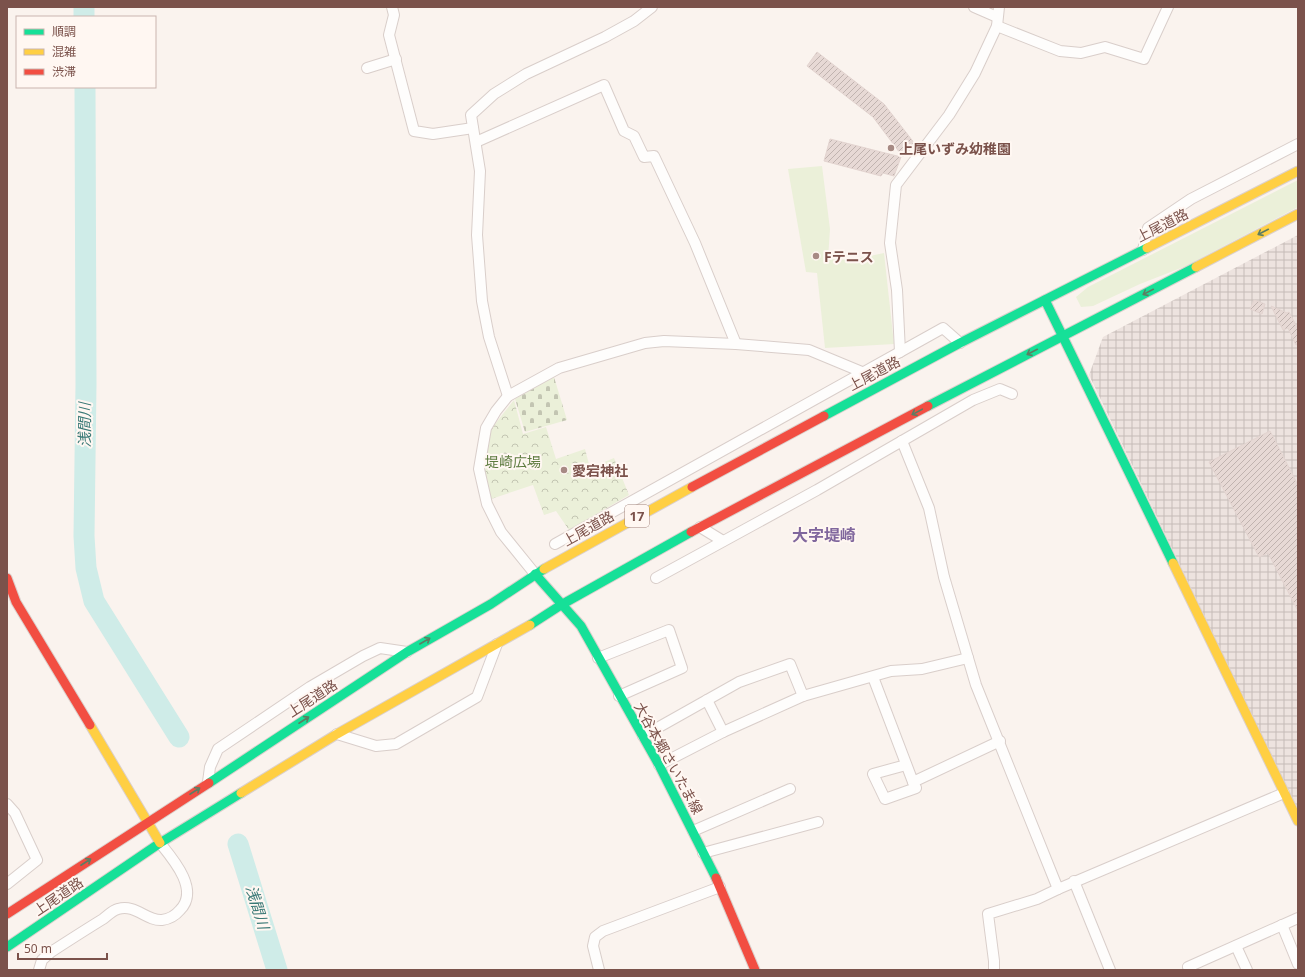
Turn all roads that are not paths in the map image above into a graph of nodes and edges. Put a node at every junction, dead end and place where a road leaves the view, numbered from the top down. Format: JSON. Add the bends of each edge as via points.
{"nodes":[{"id":1,"x":392,"y":7,"type":"edge"},
{"id":2,"x":652,"y":7,"type":"edge"},
{"id":3,"x":974,"y":7,"type":"edge"},
{"id":4,"x":1168,"y":7,"type":"edge"},
{"id":5,"x":998,"y":17,"type":"edge"},
{"id":6,"x":396,"y":58,"type":"junction"},
{"id":7,"x":367,"y":68,"type":"dead end"},
{"id":8,"x":473,"y":128,"type":"junction"},
{"id":9,"x":476,"y":142,"type":"junction"},
{"id":10,"x":1298,"y":144,"type":"edge"},
{"id":11,"x":1298,"y":171,"type":"edge"},
{"id":12,"x":1298,"y":214,"type":"edge"},
{"id":13,"x":1143,"y":250,"type":"junction"},
{"id":14,"x":1045,"y":300,"type":"junction"},
{"id":15,"x":1063,"y":336,"type":"junction"},
{"id":16,"x":960,"y":343,"type":"junction"},
{"id":17,"x":736,"y":344,"type":"junction"},
{"id":18,"x":900,"y":352,"type":"junction"},
{"id":19,"x":862,"y":372,"type":"junction"},
{"id":20,"x":966,"y":386,"type":"junction"},
{"id":21,"x":1012,"y":394,"type":"dead end"},
{"id":22,"x":508,"y":396,"type":"junction"},
{"id":23,"x":973,"y":400,"type":"junction"},
{"id":24,"x":902,"y":441,"type":"junction"},
{"id":25,"x":606,"y":514,"type":"junction"},
{"id":26,"x":700,"y":528,"type":"junction"},
{"id":27,"x":609,"y":532,"type":"junction"},
{"id":28,"x":723,"y":542,"type":"junction"},
{"id":29,"x":555,"y":544,"type":"dead end"},
{"id":30,"x":535,"y":574,"type":"junction"},
{"id":31,"x":7,"y":578,"type":"edge"},
{"id":32,"x":656,"y":578,"type":"dead end"},
{"id":33,"x":561,"y":605,"type":"junction"},
{"id":34,"x":497,"y":644,"type":"junction"},
{"id":35,"x":407,"y":652,"type":"junction"},
{"id":36,"x":598,"y":658,"type":"junction"},
{"id":37,"x":968,"y":658,"type":"junction"},
{"id":38,"x":873,"y":677,"type":"junction"},
{"id":39,"x":619,"y":696,"type":"junction"},
{"id":40,"x":803,"y":696,"type":"junction"},
{"id":41,"x":707,"y":700,"type":"junction"},
{"id":42,"x":723,"y":732,"type":"junction"},
{"id":43,"x":337,"y":734,"type":"junction"},
{"id":44,"x":643,"y":736,"type":"junction"},
{"id":45,"x":1000,"y":741,"type":"junction"},
{"id":46,"x":659,"y":765,"type":"junction"},
{"id":47,"x":906,"y":765,"type":"junction"},
{"id":48,"x":208,"y":782,"type":"junction"},
{"id":49,"x":913,"y":782,"type":"junction"},
{"id":50,"x":790,"y":789,"type":"dead end"},
{"id":51,"x":1284,"y":793,"type":"junction"},
{"id":52,"x":7,"y":804,"type":"edge"},
{"id":53,"x":1298,"y":821,"type":"edge"},
{"id":54,"x":148,"y":822,"type":"junction"},
{"id":55,"x":818,"y":822,"type":"dead end"},
{"id":56,"x":693,"y":832,"type":"junction"},
{"id":57,"x":160,"y":843,"type":"junction"},
{"id":58,"x":703,"y":852,"type":"junction"},
{"id":59,"x":1074,"y":881,"type":"junction"},
{"id":60,"x":7,"y":884,"type":"edge"},
{"id":61,"x":720,"y":887,"type":"junction"},
{"id":62,"x":1058,"y":889,"type":"junction"},
{"id":63,"x":9,"y":909,"type":"edge"},
{"id":64,"x":1298,"y":918,"type":"edge"},
{"id":65,"x":1282,"y":925,"type":"junction"},
{"id":66,"x":1236,"y":946,"type":"junction"},
{"id":67,"x":7,"y":947,"type":"edge"},
{"id":68,"x":1298,"y":964,"type":"edge"},
{"id":69,"x":39,"y":970,"type":"edge"},
{"id":70,"x":599,"y":970,"type":"edge"},
{"id":71,"x":756,"y":970,"type":"edge"},
{"id":72,"x":994,"y":970,"type":"edge"},
{"id":73,"x":1110,"y":970,"type":"edge"},
{"id":74,"x":1189,"y":970,"type":"edge"},
{"id":75,"x":1247,"y":970,"type":"edge"}],
"edges":[{"from":1,"to":6,"type":"street","via":[[394,15],[389,35]]},
{"from":2,"to":8,"type":"street","via":[[634,21],[605,37],[526,74],[494,94],[471,114]]},
{"from":3,"to":5,"type":"street"},
{"from":4,"to":5,"type":"street","via":[[1144,59],[1105,47],[1081,52],[1060,51]]},
{"from":5,"to":18,"type":"street","via":[[975,73],[953,109],[896,185],[890,243]]},
{"from":6,"to":7,"type":"street"},
{"from":6,"to":8,"type":"street","via":[[414,131],[433,134]]},
{"from":8,"to":9,"type":"street"},
{"from":9,"to":17,"type":"street","via":[[604,85],[624,131],[634,136],[644,157],[654,156],[695,243]]},
{"from":9,"to":22,"type":"street","via":[[480,171],[477,235],[482,302],[489,337]]},
{"from":10,"to":13,"type":"street","via":[[1191,199],[1148,228]]},
{"from":11,"to":13,"type":"main road","name":"上尾道路","number":"17"},
{"from":12,"to":15,"type":"main road","name":"上尾道路","one_way":true},
{"from":13,"to":14,"type":"main road","name":"上尾道路","number":"17"},
{"from":14,"to":15,"type":"main road"},
{"from":14,"to":16,"type":"main road","name":"上尾道路","number":"17"},
{"from":15,"to":20,"type":"main road","name":"上尾道路","one_way":true},
{"from":15,"to":51,"type":"main road"},
{"from":16,"to":18,"type":"street","via":[[943,328]]},
{"from":16,"to":27,"type":"main road","name":"上尾道路","number":"17"},
{"from":17,"to":19,"type":"street","via":[[809,350]]},
{"from":17,"to":22,"type":"street","via":[[664,341],[645,343],[559,368]]},
{"from":18,"to":19,"type":"street"},
{"from":19,"to":25,"type":"street"},
{"from":20,"to":23,"type":"street"},
{"from":20,"to":26,"type":"main road","name":"上尾道路","one_way":true},
{"from":21,"to":23,"type":"street","via":[[1000,390]]},
{"from":22,"to":30,"type":"street","via":[[486,428],[478,469],[486,504],[501,532]]},
{"from":23,"to":24,"type":"street"},
{"from":24,"to":28,"type":"street"},
{"from":24,"to":37,"type":"street","via":[[929,508],[944,577]]},
{"from":25,"to":27,"type":"street"},
{"from":25,"to":29,"type":"street"},
{"from":26,"to":28,"type":"street"},
{"from":26,"to":33,"type":"main road","name":"上尾道路"},
{"from":27,"to":30,"type":"main road","name":"上尾道路","number":"17"},
{"from":28,"to":32,"type":"street"},
{"from":30,"to":33,"type":"main road","name":"大谷本郷さいたま線"},
{"from":35,"to":30,"type":"main road","name":"上尾道路","number":"17","one_way":true,"via":[[491,604]]},
{"from":31,"to":54,"type":"main road","via":[[16,602]]},
{"from":33,"to":34,"type":"main road","name":"上尾道路"},
{"from":33,"to":36,"type":"main road","name":"大谷本郷さいたま線","via":[[581,626]]},
{"from":34,"to":43,"type":"main road","name":"上尾道路"},
{"from":34,"to":43,"type":"street","via":[[477,697],[396,744],[376,746]]},
{"from":48,"to":35,"type":"main road","name":"上尾道路","number":"17","one_way":true},
{"from":35,"to":48,"type":"street","via":[[380,648],[310,687],[218,749],[210,767]]},
{"from":36,"to":39,"type":"main road","name":"大谷本郷さいたま線"},
{"from":36,"to":39,"type":"street","via":[[669,630],[682,668]]},
{"from":37,"to":38,"type":"street"},
{"from":37,"to":45,"type":"street","via":[[976,685]]},
{"from":38,"to":40,"type":"street"},
{"from":38,"to":47,"type":"street"},
{"from":39,"to":44,"type":"main road","name":"大谷本郷さいたま線"},
{"from":40,"to":41,"type":"street","via":[[790,664],[739,682]]},
{"from":40,"to":42,"type":"street"},
{"from":41,"to":42,"type":"street"},
{"from":41,"to":44,"type":"street"},
{"from":42,"to":46,"type":"street"},
{"from":43,"to":57,"type":"main road","name":"上尾道路"},
{"from":44,"to":46,"type":"main road","name":"大谷本郷さいたま線"},
{"from":45,"to":49,"type":"street"},
{"from":45,"to":62,"type":"street"},
{"from":46,"to":56,"type":"main road","name":"大谷本郷さいたま線"},
{"from":47,"to":49,"type":"street"},
{"from":47,"to":49,"type":"street","via":[[873,774],[885,799],[916,788]]},
{"from":54,"to":48,"type":"main road","name":"上尾道路","number":"17","one_way":true},
{"from":50,"to":56,"type":"street"},
{"from":51,"to":53,"type":"main road"},
{"from":51,"to":59,"type":"street"},
{"from":52,"to":60,"type":"street","via":[[15,813],[37,860]]},
{"from":54,"to":57,"type":"main road"},
{"from":63,"to":54,"type":"main road","name":"上尾道路","number":"17","one_way":true},
{"from":55,"to":58,"type":"street"},
{"from":56,"to":58,"type":"main road","name":"大谷本郷さいたま線"},
{"from":57,"to":67,"type":"main road","name":"上尾道路"},
{"from":57,"to":69,"type":"street","via":[[178,867],[186,883],[187,895],[183,907],[174,917],[161,920],[149,917],[136,909],[118,909],[51,952],[42,960]]},
{"from":58,"to":61,"type":"main road","name":"大谷本郷さいたま線"},
{"from":59,"to":62,"type":"street"},
{"from":59,"to":73,"type":"street"},
{"from":61,"to":70,"type":"street","via":[[603,931],[595,937],[593,946]]},
{"from":61,"to":71,"type":"main road","name":"大谷本郷さいたま線"},
{"from":62,"to":72,"type":"street","via":[[1037,900],[988,914]]},
{"from":64,"to":65,"type":"street"},
{"from":65,"to":66,"type":"street"},
{"from":65,"to":68,"type":"street"},
{"from":66,"to":74,"type":"street","via":[[1188,967]]},
{"from":66,"to":75,"type":"street"}]}
